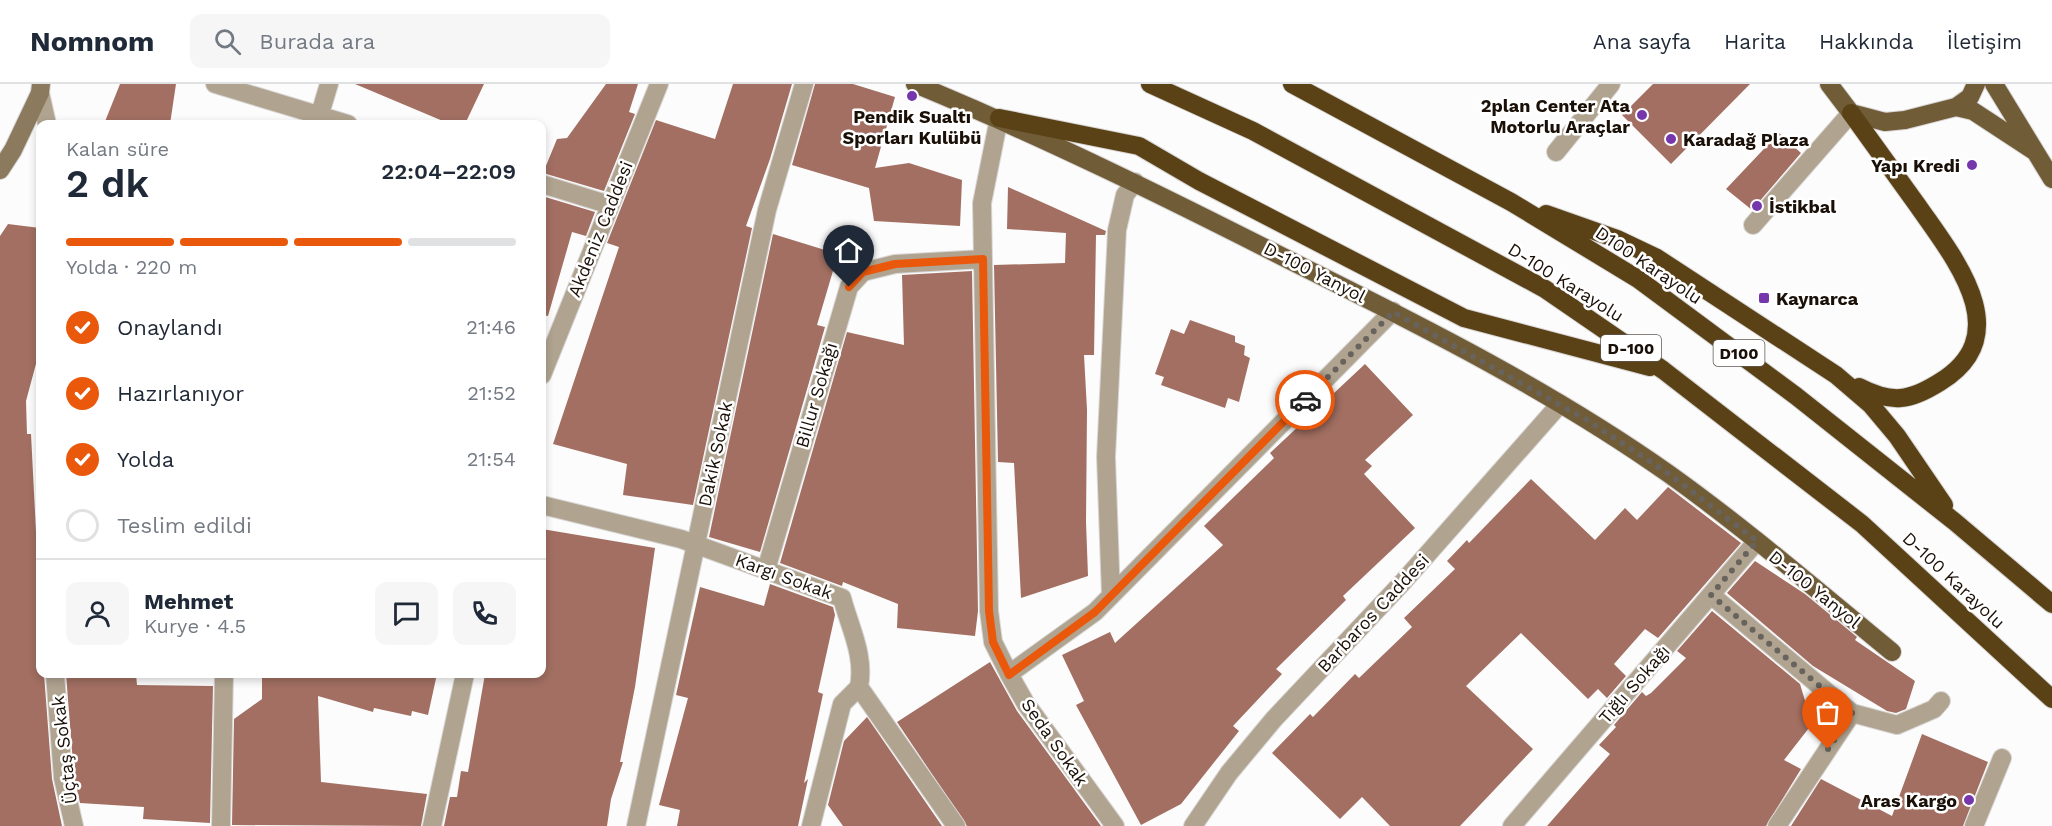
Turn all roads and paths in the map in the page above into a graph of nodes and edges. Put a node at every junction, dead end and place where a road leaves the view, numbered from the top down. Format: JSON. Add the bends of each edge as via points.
{"nodes":[{"id":1,"x":215,"y":84,"type":"edge"},
{"id":2,"x":329,"y":84,"type":"edge"},
{"id":3,"x":659,"y":84,"type":"edge"},
{"id":4,"x":804,"y":84,"type":"edge"},
{"id":5,"x":915,"y":84,"type":"edge"},
{"id":6,"x":1150,"y":84,"type":"edge"},
{"id":7,"x":1292,"y":84,"type":"edge"},
{"id":8,"x":1611,"y":84,"type":"edge"},
{"id":9,"x":1829,"y":84,"type":"edge"},
{"id":10,"x":1976,"y":84,"type":"edge"},
{"id":11,"x":1994,"y":84,"type":"edge"},
{"id":12,"x":40,"y":88,"type":"edge"},
{"id":13,"x":1956,"y":107,"type":"junction"},
{"id":14,"x":1851,"y":113,"type":"junction"},
{"id":15,"x":999,"y":118,"type":"junction"},
{"id":16,"x":46,"y":120,"type":"edge"},
{"id":17,"x":319,"y":120,"type":"edge"},
{"id":18,"x":2034,"y":151,"type":"junction"},
{"id":19,"x":1556,"y":152,"type":"dead end"},
{"id":20,"x":0,"y":170,"type":"edge"},
{"id":21,"x":2052,"y":179,"type":"edge"},
{"id":22,"x":1135,"y":182,"type":"junction"},
{"id":23,"x":546,"y":185,"type":"edge"},
{"id":24,"x":1511,"y":202,"type":"junction"},
{"id":25,"x":610,"y":205,"type":"junction"},
{"id":26,"x":1754,"y":225,"type":"dead end"},
{"id":27,"x":983,"y":259,"type":"junction"},
{"id":28,"x":1393,"y":312,"type":"junction"},
{"id":29,"x":546,"y":365,"type":"edge"},
{"id":30,"x":1663,"y":370,"type":"junction"},
{"id":31,"x":1836,"y":375,"type":"junction"},
{"id":32,"x":1560,"y":404,"type":"junction"},
{"id":33,"x":546,"y":506,"type":"edge"},
{"id":34,"x":1955,"y":522,"type":"junction"},
{"id":35,"x":1757,"y":541,"type":"junction"},
{"id":36,"x":696,"y":544,"type":"junction"},
{"id":37,"x":766,"y":570,"type":"junction"},
{"id":38,"x":1711,"y":595,"type":"junction"},
{"id":39,"x":1111,"y":596,"type":"junction"},
{"id":40,"x":2052,"y":604,"type":"edge"},
{"id":41,"x":1892,"y":652,"type":"dead end"},
{"id":42,"x":1009,"y":675,"type":"junction"},
{"id":43,"x":56,"y":678,"type":"edge"},
{"id":44,"x":224,"y":678,"type":"edge"},
{"id":45,"x":464,"y":678,"type":"edge"},
{"id":46,"x":859,"y":687,"type":"junction"},
{"id":47,"x":2052,"y":699,"type":"edge"},
{"id":48,"x":1941,"y":701,"type":"dead end"},
{"id":49,"x":1852,"y":713,"type":"junction"},
{"id":50,"x":2002,"y":758,"type":"dead end"},
{"id":51,"x":74,"y":826,"type":"edge"},
{"id":52,"x":221,"y":826,"type":"edge"},
{"id":53,"x":432,"y":826,"type":"edge"},
{"id":54,"x":636,"y":826,"type":"edge"},
{"id":55,"x":811,"y":826,"type":"edge"},
{"id":56,"x":956,"y":826,"type":"edge"},
{"id":57,"x":1114,"y":826,"type":"edge"},
{"id":58,"x":1193,"y":826,"type":"edge"},
{"id":59,"x":1512,"y":826,"type":"edge"},
{"id":60,"x":1777,"y":826,"type":"edge"},
{"id":61,"x":1974,"y":826,"type":"edge"}],
"edges":[{"from":1,"to":17,"type":"street"},
{"from":2,"to":17,"type":"street"},
{"from":3,"to":25,"type":"street","name":"Akdeniz Caddesi"},
{"from":4,"to":36,"type":"street","name":"Dakik Sokak","via":[[767,210]]},
{"from":5,"to":15,"type":"main road","name":"D-100 Yanyol"},
{"from":6,"to":30,"type":"highway","name":"D-100 Karayolu","number":"D-100","via":[[1253,131],[1545,289]]},
{"from":7,"to":24,"type":"highway","name":"D100 Karayolu","number":"D100"},
{"from":8,"to":19,"type":"street"},
{"from":9,"to":14,"type":"main road"},
{"from":10,"to":13,"type":"main road","via":[[1970,97]]},
{"from":11,"to":18,"type":"main road"},
{"from":12,"to":16,"type":"street"},
{"from":12,"to":20,"type":"street"},
{"from":13,"to":14,"type":"main road","via":[[1885,122]]},
{"from":13,"to":18,"type":"main road","via":[[1973,111]]},
{"from":14,"to":26,"type":"street"},
{"from":14,"to":31,"type":"highway","via":[[1966,278],[1978,325],[1968,359],[1950,376],[1911,397],[1876,396]]},
{"from":15,"to":22,"type":"main road","name":"D-100 Yanyol"},
{"from":15,"to":27,"type":"street","name":"Seda Sokak","via":[[982,203]]},
{"from":15,"to":30,"type":"highway","via":[[1139,146],[1464,318]]},
{"from":18,"to":21,"type":"main road"},
{"from":22,"to":28,"type":"main road","name":"D-100 Yanyol"},
{"from":22,"to":39,"type":"street","via":[[1125,195],[1116,230],[1106,458]]},
{"from":23,"to":25,"type":"street"},
{"from":24,"to":31,"type":"highway","via":[[1617,238],[1657,258]]},
{"from":24,"to":34,"type":"highway","name":"D100 Karayolu","number":"D100","via":[[1638,279],[1796,396]]},
{"from":25,"to":29,"type":"street","name":"Akdeniz Caddesi"},
{"from":27,"to":37,"type":"street","name":"Billur Sokağı","via":[[895,264],[863,272],[849,287]]},
{"from":27,"to":42,"type":"street","name":"Seda Sokak","via":[[989,611],[993,642]]},
{"from":28,"to":32,"type":"main road","name":"D-100 Yanyol"},
{"from":28,"to":39,"type":"street"},
{"from":30,"to":47,"type":"highway","name":"D-100 Karayolu","number":"D-100","via":[[1862,524]]},
{"from":31,"to":34,"type":"highway","via":[[1871,405],[1898,436]]},
{"from":32,"to":35,"type":"main road","name":"D-100 Yanyol","via":[[1669,474]]},
{"from":32,"to":58,"type":"street","name":"Barbaros Caddesi","via":[[1402,583],[1274,719],[1229,773]]},
{"from":33,"to":36,"type":"street","name":"Kargı Sokak"},
{"from":34,"to":40,"type":"highway"},
{"from":35,"to":38,"type":"street","name":"Tığlı Sokağı"},
{"from":35,"to":41,"type":"main road","name":"D-100 Yanyol"},
{"from":36,"to":37,"type":"street","name":"Kargı Sokak"},
{"from":36,"to":54,"type":"street","name":"Dakik Sokak"},
{"from":37,"to":46,"type":"street","name":"Kargı Sokak","via":[[842,598],[862,670]]},
{"from":38,"to":49,"type":"street"},
{"from":38,"to":59,"type":"street","name":"Tığlı Sokağı"},
{"from":39,"to":42,"type":"street"},
{"from":42,"to":57,"type":"street","name":"Seda Sokak"},
{"from":43,"to":51,"type":"street","name":"Üçtaş Sokak","via":[[63,778]]},
{"from":44,"to":52,"type":"street"},
{"from":45,"to":53,"type":"street"},
{"from":46,"to":55,"type":"street","via":[[842,704]]},
{"from":46,"to":56,"type":"street"},
{"from":48,"to":49,"type":"street","via":[[1934,709],[1897,725]]},
{"from":49,"to":60,"type":"street"},
{"from":50,"to":61,"type":"street"}]}
